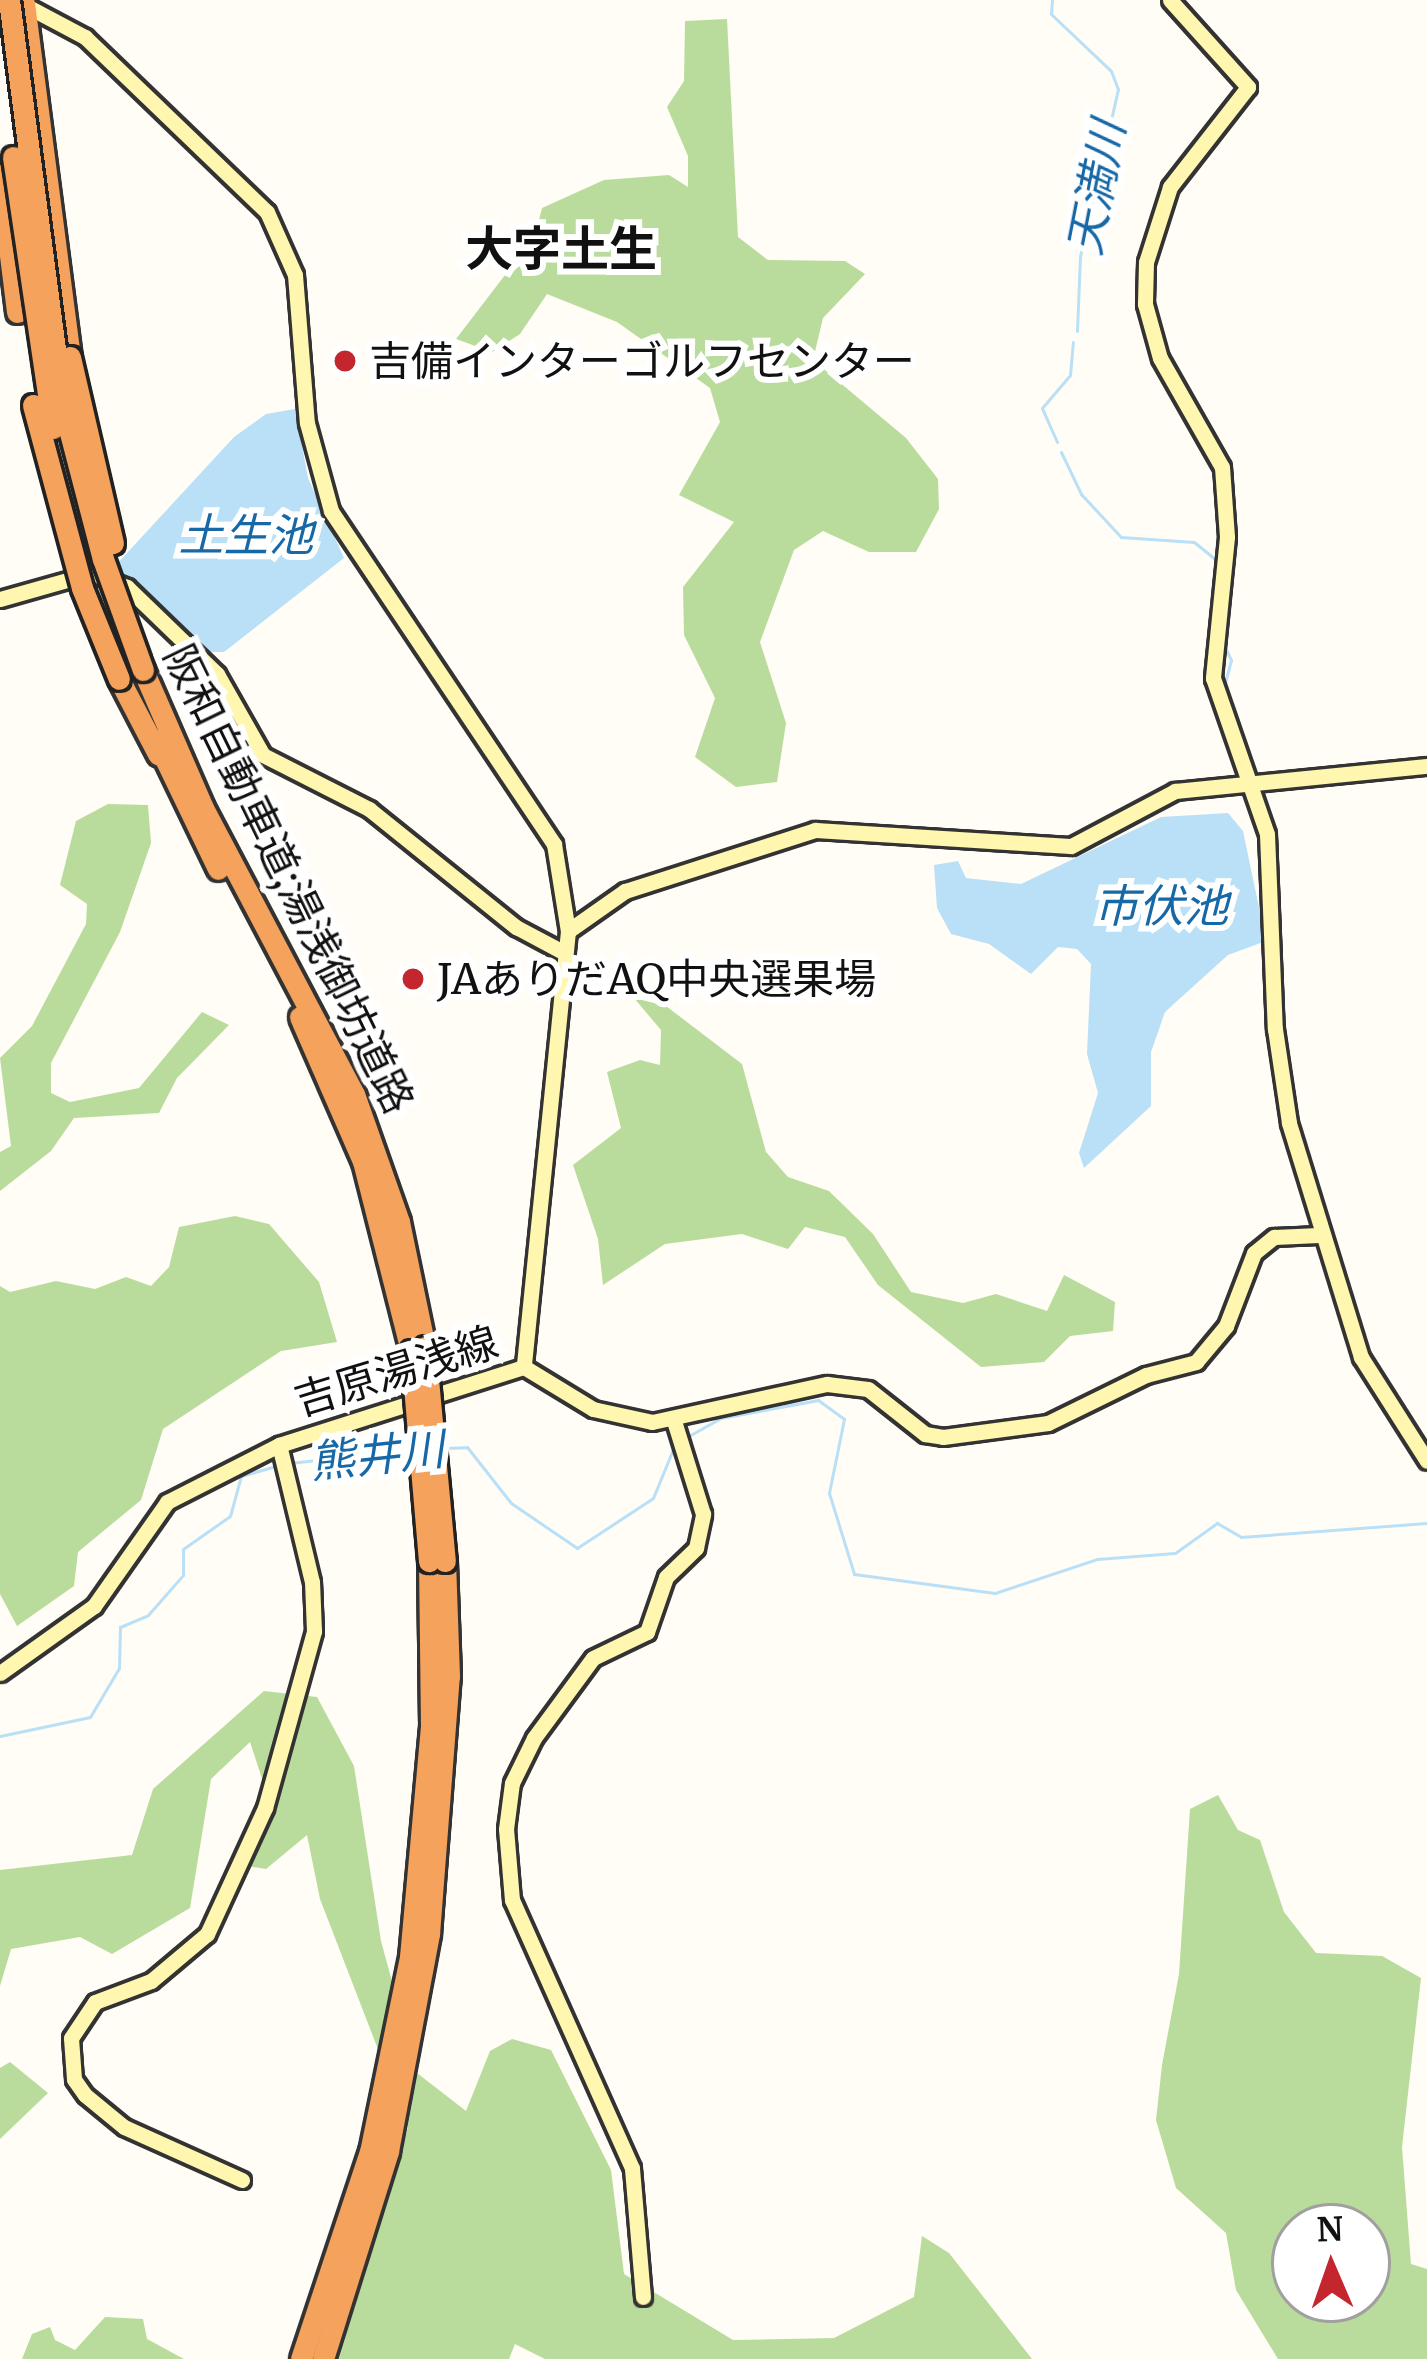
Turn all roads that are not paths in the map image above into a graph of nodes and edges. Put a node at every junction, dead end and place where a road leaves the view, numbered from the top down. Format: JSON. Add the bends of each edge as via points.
{"nodes":[{"id":1,"x":1170,"y":0,"type":"edge"},
{"id":2,"x":18,"y":1,"type":"edge"},
{"id":3,"x":0,"y":55,"type":"edge"},
{"id":4,"x":0,"y":176,"type":"edge"},
{"id":5,"x":0,"y":599,"type":"edge"},
{"id":6,"x":136,"y":673,"type":"junction"},
{"id":7,"x":1427,"y":766,"type":"edge"},
{"id":8,"x":1252,"y":785,"type":"junction"},
{"id":9,"x":568,"y":931,"type":"junction"},
{"id":10,"x":565,"y":953,"type":"junction"},
{"id":11,"x":1319,"y":1235,"type":"junction"},
{"id":12,"x":418,"y":1349,"type":"junction"},
{"id":13,"x":524,"y":1367,"type":"junction"},
{"id":14,"x":674,"y":1420,"type":"junction"},
{"id":15,"x":279,"y":1445,"type":"junction"},
{"id":16,"x":1427,"y":1461,"type":"edge"},
{"id":17,"x":0,"y":1673,"type":"edge"},
{"id":18,"x":394,"y":2094,"type":"junction"},
{"id":19,"x":242,"y":2180,"type":"dead end"},
{"id":20,"x":643,"y":2297,"type":"dead end"},
{"id":21,"x":302,"y":2359,"type":"edge"},
{"id":22,"x":323,"y":2359,"type":"edge"}],
"edges":[{"from":1,"to":8,"type":"street","via":[[1248,87],[1169,188],[1146,262],[1144,304],[1160,358],[1222,467],[1227,537],[1213,678]]},
{"from":2,"to":6,"type":"highway","bridge":true,"via":[[70,357]]},
{"from":2,"to":6,"type":"highway","name":"阪和自動車道;湯浅御坊道路","bridge":true,"via":[[62,402]]},
{"from":2,"to":9,"type":"street","via":[[85,37],[268,212],[295,275],[310,445],[331,511],[535,807],[559,862]]},
{"from":3,"to":6,"type":"highway","name":"阪和自動車道;湯浅御坊道路","bridge":true,"via":[[42,377],[75,514]]},
{"from":4,"to":6,"type":"highway","bridge":true,"via":[[17,312],[57,503]]},
{"from":5,"to":10,"type":"street","via":[[92,573],[127,587],[217,674],[263,755],[369,809],[516,927]]},
{"from":6,"to":12,"type":"highway","name":"阪和自動車道;湯浅御坊道路","via":[[185,808],[348,1121]]},
{"from":6,"to":12,"type":"highway","name":"阪和自動車道;湯浅御坊道路","via":[[355,1094],[399,1222]]},
{"from":7,"to":8,"type":"street"},
{"from":8,"to":9,"type":"street","via":[[1150,798],[1071,845],[840,829],[773,839],[600,902]]},
{"from":8,"to":11,"type":"street","via":[[1267,834],[1280,1072]]},
{"from":9,"to":10,"type":"street"},
{"from":10,"to":13,"type":"street"},
{"from":11,"to":14,"type":"street","name":"吉原湯浅線","via":[[1274,1237],[1253,1252],[1226,1327],[1196,1362],[1146,1375],[1049,1422],[925,1434],[868,1389],[827,1384]]},
{"from":11,"to":16,"type":"street","via":[[1360,1357]]},
{"from":12,"to":18,"type":"highway","name":"阪和自動車道;湯浅御坊道路","bridge":true,"via":[[437,1561],[438,1740],[429,1934]]},
{"from":13,"to":14,"type":"street","name":"吉原湯浅線","via":[[618,1418]]},
{"from":13,"to":15,"type":"street","name":"吉原湯浅線"},
{"from":14,"to":20,"type":"street","via":[[703,1514],[696,1548],[666,1577],[646,1632],[593,1658],[534,1738],[512,1783],[506,1828],[512,1900],[632,2168]]},
{"from":15,"to":17,"type":"street","name":"吉原湯浅線","via":[[167,1502],[94,1606]]},
{"from":15,"to":19,"type":"street","via":[[312,1582],[314,1631],[237,1884],[208,1934],[151,1981],[94,2002],[71,2038],[74,2079],[85,2095],[124,2127]]},
{"from":18,"to":21,"type":"highway","name":"阪和自動車道;湯浅御坊道路"},
{"from":18,"to":22,"type":"highway","name":"阪和自動車道;湯浅御坊道路"}]}
